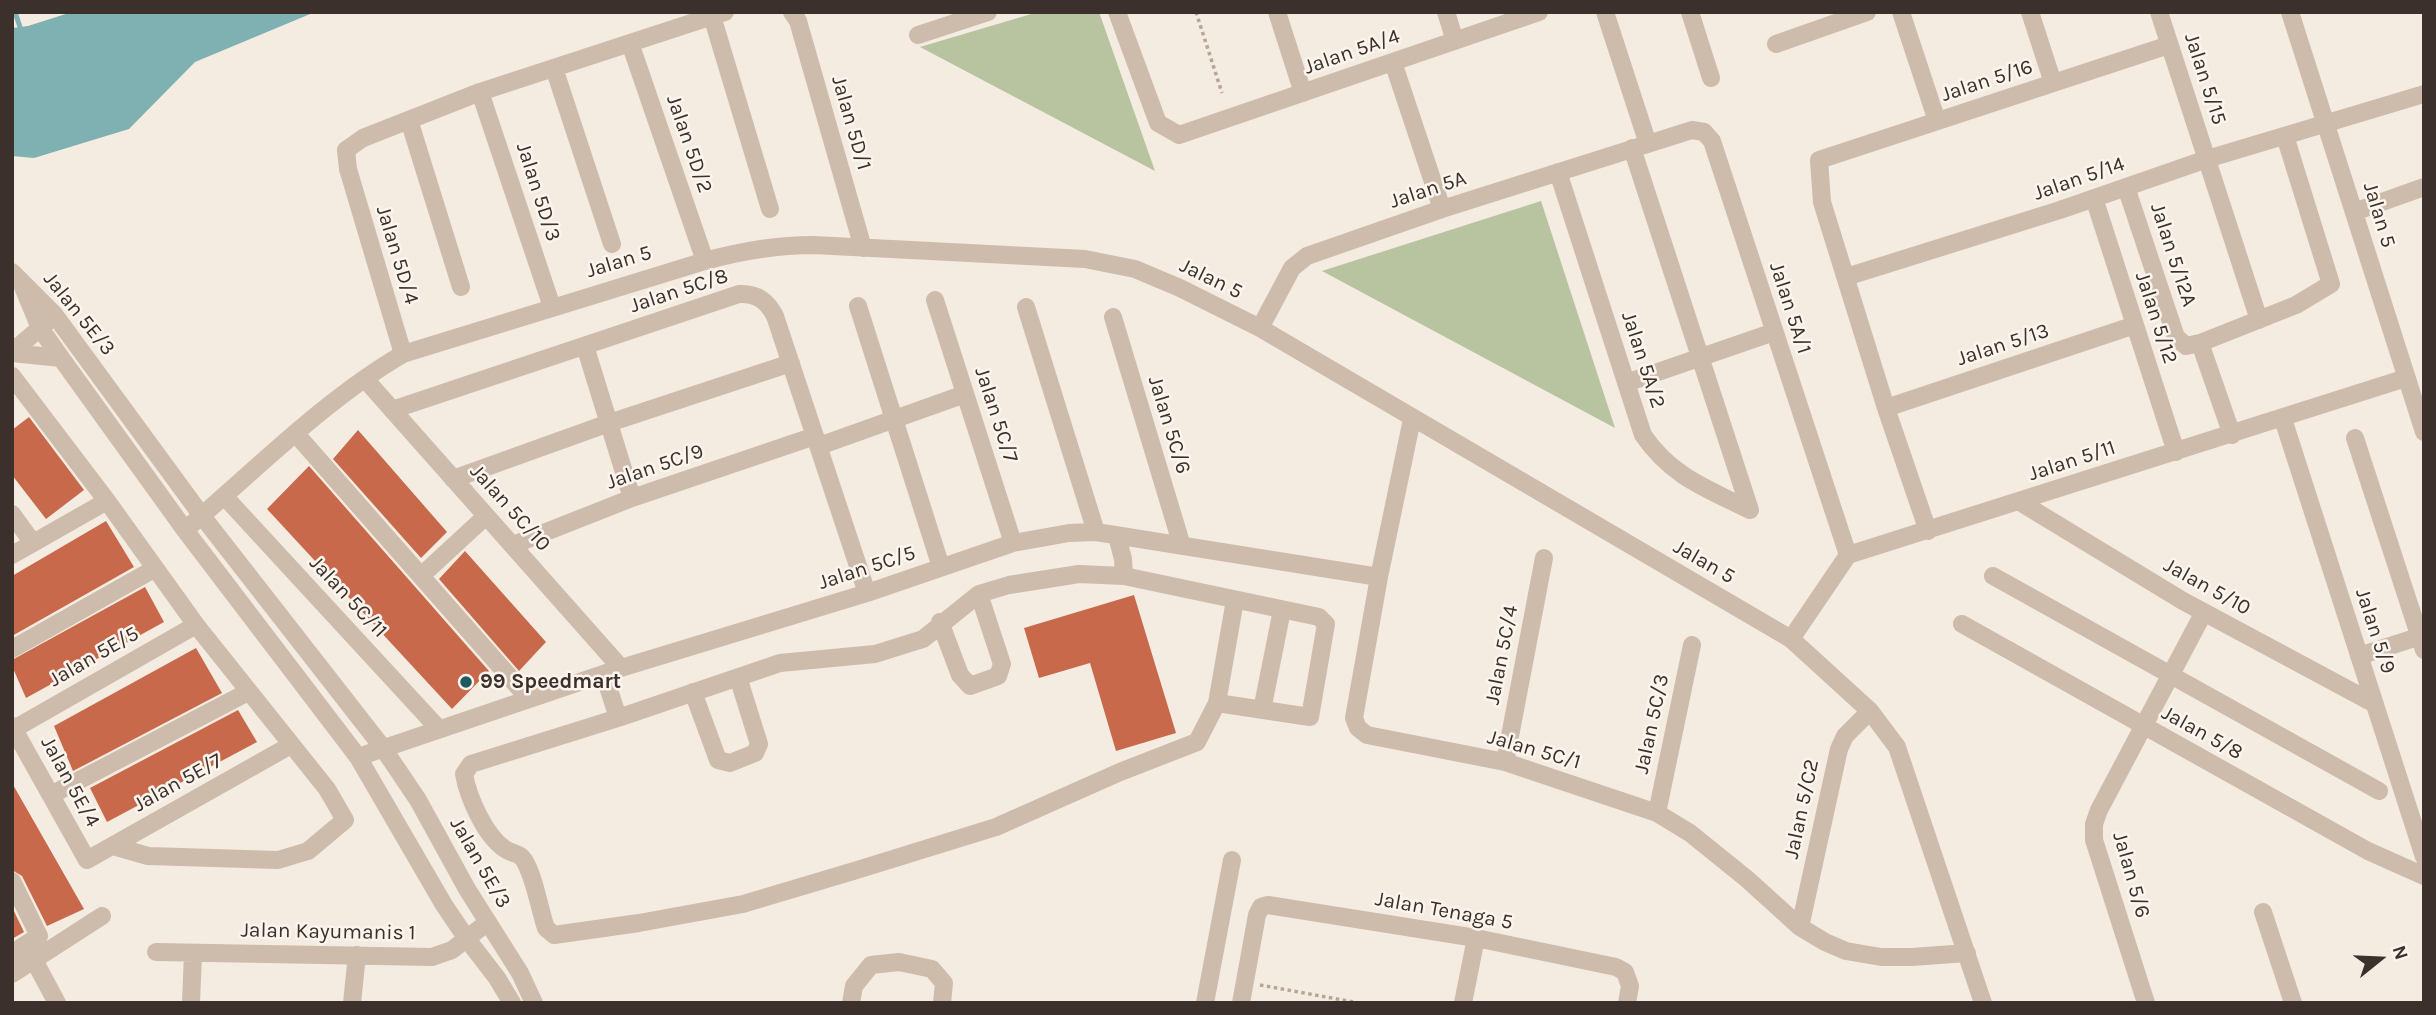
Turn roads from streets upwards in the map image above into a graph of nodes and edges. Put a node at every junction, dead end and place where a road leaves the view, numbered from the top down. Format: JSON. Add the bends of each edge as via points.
{"nodes":[{"id":1,"x":792,"y":12,"type":"edge"},
{"id":2,"x":988,"y":12,"type":"edge"},
{"id":3,"x":1117,"y":12,"type":"edge"},
{"id":4,"x":1277,"y":12,"type":"edge"},
{"id":5,"x":1446,"y":12,"type":"edge"},
{"id":6,"x":1539,"y":12,"type":"edge"},
{"id":7,"x":1605,"y":12,"type":"edge"},
{"id":8,"x":1690,"y":12,"type":"edge"},
{"id":9,"x":1867,"y":12,"type":"edge"},
{"id":10,"x":1900,"y":12,"type":"edge"},
{"id":11,"x":2030,"y":12,"type":"edge"},
{"id":12,"x":2159,"y":12,"type":"edge"},
{"id":13,"x":2290,"y":12,"type":"edge"},
{"id":14,"x":719,"y":14,"type":"edge"},
{"id":15,"x":918,"y":35,"type":"dead end"},
{"id":16,"x":1455,"y":41,"type":"junction"},
{"id":17,"x":630,"y":43,"type":"junction"},
{"id":18,"x":1776,"y":44,"type":"dead end"},
{"id":19,"x":2169,"y":45,"type":"junction"},
{"id":20,"x":1393,"y":62,"type":"junction"},
{"id":21,"x":554,"y":68,"type":"junction"},
{"id":22,"x":1711,"y":78,"type":"dead end"},
{"id":23,"x":2053,"y":83,"type":"junction"},
{"id":24,"x":480,"y":92,"type":"junction"},
{"id":25,"x":1303,"y":93,"type":"junction"},
{"id":26,"x":2424,"y":94,"type":"edge"},
{"id":27,"x":409,"y":120,"type":"junction"},
{"id":28,"x":1937,"y":121,"type":"junction"},
{"id":29,"x":2327,"y":123,"type":"junction"},
{"id":30,"x":2285,"y":136,"type":"junction"},
{"id":31,"x":1640,"y":146,"type":"junction"},
{"id":32,"x":2207,"y":159,"type":"junction"},
{"id":33,"x":1558,"y":172,"type":"junction"},
{"id":34,"x":2126,"y":187,"type":"junction"},
{"id":35,"x":2424,"y":187,"type":"edge"},
{"id":36,"x":2094,"y":198,"type":"junction"},
{"id":37,"x":770,"y":209,"type":"dead end"},
{"id":38,"x":1442,"y":209,"type":"junction"},
{"id":39,"x":2354,"y":212,"type":"junction"},
{"id":40,"x":612,"y":244,"type":"dead end"},
{"id":41,"x":863,"y":248,"type":"junction"},
{"id":42,"x":705,"y":261,"type":"junction"},
{"id":43,"x":15,"y":275,"type":"edge"},
{"id":44,"x":1846,"y":276,"type":"junction"},
{"id":45,"x":461,"y":287,"type":"dead end"},
{"id":46,"x":935,"y":300,"type":"dead end"},
{"id":47,"x":30,"y":304,"type":"junction"},
{"id":48,"x":858,"y":306,"type":"dead end"},
{"id":49,"x":552,"y":307,"type":"junction"},
{"id":50,"x":1026,"y":307,"type":"dead end"},
{"id":51,"x":54,"y":314,"type":"junction"},
{"id":52,"x":1113,"y":317,"type":"dead end"},
{"id":53,"x":2259,"y":320,"type":"junction"},
{"id":54,"x":2135,"y":325,"type":"junction"},
{"id":55,"x":40,"y":328,"type":"junction"},
{"id":56,"x":1260,"y":328,"type":"junction"},
{"id":57,"x":1774,"y":332,"type":"junction"},
{"id":58,"x":2200,"y":343,"type":"junction"},
{"id":59,"x":585,"y":346,"type":"junction"},
{"id":60,"x":15,"y":350,"type":"edge"},
{"id":61,"x":403,"y":354,"type":"junction"},
{"id":62,"x":61,"y":358,"type":"junction"},
{"id":63,"x":1700,"y":358,"type":"junction"},
{"id":64,"x":791,"y":363,"type":"junction"},
{"id":65,"x":12,"y":376,"type":"edge"},
{"id":66,"x":2406,"y":378,"type":"junction"},
{"id":67,"x":365,"y":379,"type":"junction"},
{"id":68,"x":1626,"y":383,"type":"junction"},
{"id":69,"x":965,"y":394,"type":"junction"},
{"id":70,"x":1886,"y":408,"type":"junction"},
{"id":71,"x":392,"y":410,"type":"junction"},
{"id":72,"x":893,"y":419,"type":"junction"},
{"id":73,"x":1412,"y":419,"type":"junction"},
{"id":74,"x":2283,"y":419,"type":"junction"},
{"id":75,"x":608,"y":423,"type":"junction"},
{"id":76,"x":2424,"y":432,"type":"edge"},
{"id":77,"x":296,"y":435,"type":"junction"},
{"id":78,"x":2232,"y":435,"type":"junction"},
{"id":79,"x":2355,"y":438,"type":"dead end"},
{"id":80,"x":817,"y":441,"type":"junction"},
{"id":81,"x":2176,"y":452,"type":"junction"},
{"id":82,"x":453,"y":479,"type":"junction"},
{"id":83,"x":225,"y":497,"type":"junction"},
{"id":84,"x":632,"y":498,"type":"junction"},
{"id":85,"x":107,"y":501,"type":"junction"},
{"id":86,"x":2020,"y":502,"type":"junction"},
{"id":87,"x":12,"y":514,"type":"edge"},
{"id":88,"x":202,"y":516,"type":"junction"},
{"id":89,"x":486,"y":516,"type":"junction"},
{"id":90,"x":185,"y":530,"type":"junction"},
{"id":91,"x":1928,"y":531,"type":"junction"},
{"id":92,"x":1096,"y":532,"type":"junction"},
{"id":93,"x":1124,"y":537,"type":"junction"},
{"id":94,"x":33,"y":543,"type":"junction"},
{"id":95,"x":1013,"y":543,"type":"junction"},
{"id":96,"x":513,"y":545,"type":"junction"},
{"id":97,"x":1182,"y":546,"type":"junction"},
{"id":98,"x":12,"y":555,"type":"edge"},
{"id":99,"x":1848,"y":555,"type":"junction"},
{"id":100,"x":1544,"y":558,"type":"dead end"},
{"id":101,"x":941,"y":567,"type":"junction"},
{"id":102,"x":1124,"y":567,"type":"junction"},
{"id":103,"x":155,"y":569,"type":"junction"},
{"id":104,"x":421,"y":576,"type":"junction"},
{"id":105,"x":1993,"y":576,"type":"dead end"},
{"id":106,"x":1379,"y":577,"type":"junction"},
{"id":107,"x":867,"y":593,"type":"junction"},
{"id":108,"x":979,"y":594,"type":"junction"},
{"id":109,"x":1235,"y":600,"type":"junction"},
{"id":110,"x":1282,"y":610,"type":"junction"},
{"id":111,"x":2204,"y":612,"type":"junction"},
{"id":112,"x":940,"y":622,"type":"junction"},
{"id":113,"x":1962,"y":624,"type":"dead end"},
{"id":114,"x":196,"y":625,"type":"junction"},
{"id":115,"x":1791,"y":639,"type":"junction"},
{"id":116,"x":2422,"y":641,"type":"edge"},
{"id":117,"x":1692,"y":645,"type":"dead end"},
{"id":118,"x":12,"y":649,"type":"edge"},
{"id":119,"x":2359,"y":656,"type":"junction"},
{"id":120,"x":612,"y":671,"type":"junction"},
{"id":121,"x":2171,"y":675,"type":"junction"},
{"id":122,"x":738,"y":677,"type":"junction"},
{"id":123,"x":248,"y":692,"type":"junction"},
{"id":124,"x":693,"y":692,"type":"junction"},
{"id":125,"x":529,"y":699,"type":"junction"},
{"id":126,"x":1217,"y":703,"type":"junction"},
{"id":127,"x":2375,"y":704,"type":"junction"},
{"id":128,"x":1262,"y":710,"type":"junction"},
{"id":129,"x":1870,"y":711,"type":"junction"},
{"id":130,"x":618,"y":718,"type":"junction"},
{"id":131,"x":2143,"y":726,"type":"junction"},
{"id":132,"x":13,"y":728,"type":"edge"},
{"id":133,"x":438,"y":728,"type":"junction"},
{"id":134,"x":291,"y":745,"type":"junction"},
{"id":135,"x":383,"y":748,"type":"junction"},
{"id":136,"x":18,"y":749,"type":"edge"},
{"id":137,"x":358,"y":757,"type":"junction"},
{"id":138,"x":1505,"y":762,"type":"junction"},
{"id":139,"x":2379,"y":791,"type":"dead end"},
{"id":140,"x":51,"y":795,"type":"junction"},
{"id":141,"x":1657,"y":813,"type":"junction"},
{"id":142,"x":113,"y":846,"type":"junction"},
{"id":143,"x":2424,"y":857,"type":"edge"},
{"id":144,"x":87,"y":860,"type":"joint"},
{"id":145,"x":1232,"y":860,"type":"dead end"},
{"id":146,"x":2424,"y":876,"type":"edge"},
{"id":147,"x":12,"y":881,"type":"edge"},
{"id":148,"x":2263,"y":912,"type":"dead end"},
{"id":149,"x":102,"y":916,"type":"dead end"},
{"id":150,"x":488,"y":922,"type":"junction"},
{"id":151,"x":1800,"y":927,"type":"junction"},
{"id":152,"x":1476,"y":938,"type":"junction"},
{"id":153,"x":467,"y":939,"type":"junction"},
{"id":154,"x":156,"y":952,"type":"dead end"},
{"id":155,"x":12,"y":953,"type":"edge"},
{"id":156,"x":193,"y":953,"type":"junction"},
{"id":157,"x":1967,"y":953,"type":"junction"},
{"id":158,"x":357,"y":955,"type":"junction"},
{"id":159,"x":34,"y":960,"type":"junction"},
{"id":160,"x":12,"y":974,"type":"edge"},
{"id":161,"x":57,"y":1003,"type":"edge"},
{"id":162,"x":191,"y":1003,"type":"edge"},
{"id":163,"x":352,"y":1003,"type":"edge"},
{"id":164,"x":512,"y":1003,"type":"edge"},
{"id":165,"x":534,"y":1003,"type":"edge"},
{"id":166,"x":851,"y":1003,"type":"edge"},
{"id":167,"x":942,"y":1003,"type":"edge"},
{"id":168,"x":1205,"y":1003,"type":"edge"},
{"id":169,"x":1241,"y":1003,"type":"edge"},
{"id":170,"x":1463,"y":1003,"type":"edge"},
{"id":171,"x":1627,"y":1003,"type":"edge"},
{"id":172,"x":1983,"y":1003,"type":"edge"},
{"id":173,"x":2146,"y":1003,"type":"edge"},
{"id":174,"x":2293,"y":1003,"type":"edge"}],
"edges":[{"from":1,"to":41,"type":"street","name":"Jalan 5D/1"},
{"from":2,"to":15,"type":"street"},
{"from":3,"to":25,"type":"street","name":"Jalan 5A/4","via":[[1157,123],[1179,135]]},
{"from":4,"to":25,"type":"street"},
{"from":5,"to":16,"type":"street"},
{"from":6,"to":16,"type":"street","name":"Jalan 5A/4"},
{"from":7,"to":31,"type":"street"},
{"from":8,"to":22,"type":"street"},
{"from":9,"to":18,"type":"street"},
{"from":10,"to":28,"type":"street"},
{"from":11,"to":23,"type":"street"},
{"from":12,"to":19,"type":"street","name":"Jalan 5/15"},
{"from":13,"to":29,"type":"street","name":"Jalan 5"},
{"from":14,"to":17,"type":"street"},
{"from":14,"to":37,"type":"street"},
{"from":16,"to":20,"type":"street","name":"Jalan 5A/4"},
{"from":17,"to":21,"type":"street"},
{"from":17,"to":42,"type":"street","name":"Jalan 5D/2"},
{"from":19,"to":23,"type":"street","name":"Jalan 5/16"},
{"from":19,"to":32,"type":"street","name":"Jalan 5/15"},
{"from":20,"to":25,"type":"street","name":"Jalan 5A/4"},
{"from":20,"to":38,"type":"street"},
{"from":21,"to":24,"type":"street"},
{"from":21,"to":40,"type":"street"},
{"from":23,"to":28,"type":"street","name":"Jalan 5/16"},
{"from":24,"to":27,"type":"street"},
{"from":24,"to":49,"type":"street","name":"Jalan 5D/3"},
{"from":26,"to":29,"type":"street","name":"Jalan 5/14"},
{"from":27,"to":45,"type":"street"},
{"from":27,"to":61,"type":"street","name":"Jalan 5D/4","via":[[363,138],[346,150]]},
{"from":28,"to":44,"type":"street","name":"Jalan 5/16","via":[[1819,160],[1822,202]]},
{"from":29,"to":30,"type":"street","name":"Jalan 5/14"},
{"from":29,"to":39,"type":"street","name":"Jalan 5"},
{"from":30,"to":32,"type":"street","name":"Jalan 5/14"},
{"from":30,"to":53,"type":"street","via":[[2331,284]]},
{"from":31,"to":33,"type":"street","name":"Jalan 5A"},
{"from":31,"to":57,"type":"street","name":"Jalan 5A/1","via":[[1692,130],[1704,132],[1712,141]]},
{"from":31,"to":63,"type":"street"},
{"from":32,"to":34,"type":"street","name":"Jalan 5/14"},
{"from":32,"to":53,"type":"street","name":"Jalan 5/15"},
{"from":33,"to":38,"type":"street","name":"Jalan 5A"},
{"from":33,"to":68,"type":"street","name":"Jalan 5A/2"},
{"from":34,"to":36,"type":"street","name":"Jalan 5/14"},
{"from":34,"to":58,"type":"street","name":"Jalan 5/12A","via":[[2176,337],[2186,346]]},
{"from":35,"to":39,"type":"street"},
{"from":36,"to":44,"type":"street","name":"Jalan 5/14"},
{"from":36,"to":54,"type":"street","name":"Jalan 5/12"},
{"from":38,"to":56,"type":"street","name":"Jalan 5A","via":[[1297,261]]},
{"from":39,"to":66,"type":"street","name":"Jalan 5"},
{"from":41,"to":42,"type":"street","name":"Jalan 5","via":[[782,245]]},
{"from":41,"to":56,"type":"street","name":"Jalan 5","via":[[1086,259],[1135,269]]},
{"from":42,"to":49,"type":"street","name":"Jalan 5"},
{"from":43,"to":47,"type":"street","name":"Jalan 5E/3"},
{"from":43,"to":51,"type":"street","name":"Jalan 5E/3"},
{"from":44,"to":70,"type":"street"},
{"from":46,"to":69,"type":"street","name":"Jalan 5C/7"},
{"from":47,"to":55,"type":"street","name":"Jalan 5E/3"},
{"from":47,"to":60,"type":"street"},
{"from":48,"to":72,"type":"street"},
{"from":49,"to":61,"type":"street","name":"Jalan 5"},
{"from":50,"to":92,"type":"street"},
{"from":51,"to":55,"type":"street"},
{"from":51,"to":88,"type":"street","name":"Jalan 5E/3"},
{"from":52,"to":97,"type":"street","name":"Jalan 5C/6"},
{"from":53,"to":58,"type":"street"},
{"from":54,"to":70,"type":"street","name":"Jalan 5/13"},
{"from":54,"to":81,"type":"street","name":"Jalan 5/12"},
{"from":55,"to":60,"type":"street"},
{"from":55,"to":62,"type":"street","name":"Jalan 5E/3"},
{"from":56,"to":73,"type":"street","name":"Jalan 5"},
{"from":57,"to":63,"type":"street"},
{"from":57,"to":99,"type":"street","name":"Jalan 5A/1"},
{"from":58,"to":78,"type":"street"},
{"from":59,"to":64,"type":"street","name":"Jalan 5C/8","via":[[750,293],[769,305]]},
{"from":59,"to":71,"type":"street","name":"Jalan 5C/8"},
{"from":59,"to":75,"type":"street"},
{"from":60,"to":62,"type":"street"},
{"from":61,"to":67,"type":"street","name":"Jalan 5"},
{"from":62,"to":90,"type":"street","name":"Jalan 5E/3"},
{"from":63,"to":68,"type":"street"},
{"from":63,"to":68,"type":"street","name":"Jalan 5A/2","via":[[1749,510],[1674,471],[1657,456],[1643,435]]},
{"from":64,"to":75,"type":"street"},
{"from":64,"to":80,"type":"street","name":"Jalan 5C/8"},
{"from":65,"to":85,"type":"street"},
{"from":66,"to":74,"type":"street","name":"Jalan 5/11"},
{"from":66,"to":76,"type":"street","name":"Jalan 5"},
{"from":67,"to":71,"type":"street","name":"Jalan 5C/10"},
{"from":67,"to":77,"type":"street","name":"Jalan 5"},
{"from":69,"to":72,"type":"street","name":"Jalan 5C/9"},
{"from":69,"to":95,"type":"street","name":"Jalan 5C/7"},
{"from":70,"to":91,"type":"street"},
{"from":71,"to":82,"type":"street","name":"Jalan 5C/10"},
{"from":72,"to":80,"type":"street","name":"Jalan 5C/9"},
{"from":72,"to":101,"type":"street"},
{"from":73,"to":106,"type":"street","name":"Jalan 5C/1"},
{"from":73,"to":115,"type":"street","name":"Jalan 5"},
{"from":74,"to":78,"type":"street","name":"Jalan 5/11"},
{"from":74,"to":119,"type":"street","name":"Jalan 5/9"},
{"from":75,"to":82,"type":"street"},
{"from":75,"to":84,"type":"street"},
{"from":77,"to":83,"type":"street","name":"Jalan 5"},
{"from":77,"to":104,"type":"street"},
{"from":78,"to":81,"type":"street","name":"Jalan 5/11"},
{"from":79,"to":116,"type":"street"},
{"from":80,"to":84,"type":"street","name":"Jalan 5C/9"},
{"from":80,"to":107,"type":"street","name":"Jalan 5C/8"},
{"from":81,"to":86,"type":"street","name":"Jalan 5/11"},
{"from":82,"to":89,"type":"street","name":"Jalan 5C/10"},
{"from":83,"to":88,"type":"street","name":"Jalan 5"},
{"from":83,"to":133,"type":"street","name":"Jalan 5C/11"},
{"from":84,"to":96,"type":"street","name":"Jalan 5C/9"},
{"from":85,"to":94,"type":"street"},
{"from":85,"to":103,"type":"street"},
{"from":86,"to":91,"type":"street","name":"Jalan 5/11"},
{"from":86,"to":111,"type":"street","name":"Jalan 5/10"},
{"from":87,"to":94,"type":"street"},
{"from":88,"to":90,"type":"street","name":"Jalan 5"},
{"from":88,"to":135,"type":"street","name":"Jalan 5E/3"},
{"from":89,"to":96,"type":"street","name":"Jalan 5C/10"},
{"from":89,"to":104,"type":"street"},
{"from":90,"to":137,"type":"street","name":"Jalan 5E/3"},
{"from":91,"to":99,"type":"street","name":"Jalan 5/11"},
{"from":92,"to":93,"type":"street","name":"Jalan 5C/5"},
{"from":92,"to":95,"type":"street","name":"Jalan 5C/5"},
{"from":93,"to":97,"type":"street","name":"Jalan 5C/5"},
{"from":93,"to":102,"type":"street"},
{"from":94,"to":98,"type":"street"},
{"from":95,"to":101,"type":"street","name":"Jalan 5C/5"},
{"from":96,"to":120,"type":"street","name":"Jalan 5C/10"},
{"from":97,"to":106,"type":"street","name":"Jalan 5C/5"},
{"from":99,"to":115,"type":"street"},
{"from":100,"to":138,"type":"street","name":"Jalan 5C/4"},
{"from":101,"to":107,"type":"street","name":"Jalan 5C/5"},
{"from":102,"to":108,"type":"street"},
{"from":102,"to":109,"type":"street"},
{"from":103,"to":114,"type":"street"},
{"from":103,"to":118,"type":"street"},
{"from":104,"to":125,"type":"street"},
{"from":105,"to":121,"type":"street"},
{"from":106,"to":138,"type":"street","name":"Jalan 5C/1","via":[[1354,718],[1358,728],[1367,735]]},
{"from":107,"to":120,"type":"street","name":"Jalan 5C/5"},
{"from":108,"to":112,"type":"street"},
{"from":108,"to":112,"type":"street","via":[[1002,664],[998,676],[970,687],[960,675]]},
{"from":109,"to":110,"type":"street"},
{"from":109,"to":126,"type":"street"},
{"from":110,"to":128,"type":"street"},
{"from":110,"to":128,"type":"street","via":[[1319,617],[1326,624],[1310,717]]},
{"from":111,"to":121,"type":"street","name":"Jalan 5/6"},
{"from":111,"to":127,"type":"street","name":"Jalan 5/10"},
{"from":112,"to":122,"type":"street","via":[[923,639],[875,654],[780,663]]},
{"from":113,"to":131,"type":"street","name":"Jalan 5/8"},
{"from":114,"to":123,"type":"street"},
{"from":114,"to":132,"type":"street","name":"Jalan 5E/5"},
{"from":115,"to":129,"type":"street","name":"Jalan 5"},
{"from":116,"to":119,"type":"street"},
{"from":117,"to":141,"type":"street","name":"Jalan 5C/3"},
{"from":119,"to":127,"type":"street","name":"Jalan 5/9"},
{"from":120,"to":125,"type":"street","name":"Jalan 5C/5"},
{"from":120,"to":130,"type":"street"},
{"from":121,"to":131,"type":"street","name":"Jalan 5/6"},
{"from":121,"to":139,"type":"street"},
{"from":122,"to":124,"type":"street"},
{"from":122,"to":124,"type":"street","via":[[759,744],[755,753],[730,763],[718,760]]},
{"from":123,"to":134,"type":"street"},
{"from":123,"to":140,"type":"street"},
{"from":124,"to":130,"type":"street"},
{"from":125,"to":133,"type":"street","name":"Jalan 5C/5"},
{"from":126,"to":128,"type":"street"},
{"from":126,"to":130,"type":"street","via":[[1197,742],[996,827],[743,904],[554,935],[547,928],[522,857],[490,834],[468,794],[464,774],[471,764]]},
{"from":127,"to":143,"type":"street","name":"Jalan 5/9"},
{"from":129,"to":151,"type":"street","name":"Jalan 5/C2","via":[[1845,736],[1839,749]]},
{"from":129,"to":157,"type":"street","name":"Jalan 5","via":[[1897,747]]},
{"from":131,"to":146,"type":"street","name":"Jalan 5/8","via":[[2368,851]]},
{"from":131,"to":173,"type":"street","name":"Jalan 5/6","via":[[2099,810],[2094,840]]},
{"from":132,"to":136,"type":"street","name":"Jalan 5E/4"},
{"from":133,"to":135,"type":"street","name":"Jalan 5C/5"},
{"from":134,"to":142,"type":"street","name":"Jalan 5E/7"},
{"from":134,"to":142,"type":"street","via":[[327,789],[345,820],[308,851],[278,860],[148,856]]},
{"from":135,"to":137,"type":"street"},
{"from":135,"to":150,"type":"street","name":"Jalan 5E/3"},
{"from":136,"to":140,"type":"street","name":"Jalan 5E/4"},
{"from":137,"to":153,"type":"street","name":"Jalan 5E/3"},
{"from":138,"to":141,"type":"street","name":"Jalan 5C/1"},
{"from":140,"to":144,"type":"street","name":"Jalan 5E/4"},
{"from":141,"to":151,"type":"street","name":"Jalan 5C/1","via":[[1690,833]]},
{"from":142,"to":144,"type":"street","name":"Jalan 5E/7"},
{"from":145,"to":168,"type":"street"},
{"from":147,"to":155,"type":"street","via":[[40,936]]},
{"from":148,"to":174,"type":"street"},
{"from":149,"to":159,"type":"street"},
{"from":150,"to":153,"type":"street","name":"Jalan Kayumanis 1"},
{"from":150,"to":165,"type":"street","name":"Jalan 5E/3"},
{"from":151,"to":157,"type":"street","name":"Jalan 5C/1","via":[[1846,951],[1881,957]]},
{"from":152,"to":169,"type":"street","name":"Jalan Tenaga 5","via":[[1268,905],[1257,915]]},
{"from":152,"to":170,"type":"street"},
{"from":152,"to":171,"type":"street","name":"Jalan Tenaga 5","via":[[1616,967],[1625,972],[1630,986]]},
{"from":153,"to":158,"type":"street","name":"Jalan Kayumanis 1","via":[[432,957]]},
{"from":153,"to":164,"type":"street","name":"Jalan 5E/3"},
{"from":154,"to":156,"type":"street","name":"Jalan Kayumanis 1"},
{"from":156,"to":158,"type":"street","name":"Jalan Kayumanis 1"},
{"from":156,"to":162,"type":"street"},
{"from":157,"to":172,"type":"street","name":"Jalan 5"},
{"from":158,"to":163,"type":"street"},
{"from":159,"to":160,"type":"street"},
{"from":159,"to":161,"type":"street"},
{"from":166,"to":167,"type":"street","via":[[854,986],[871,965],[899,962],[932,969],[944,983]]}]}
